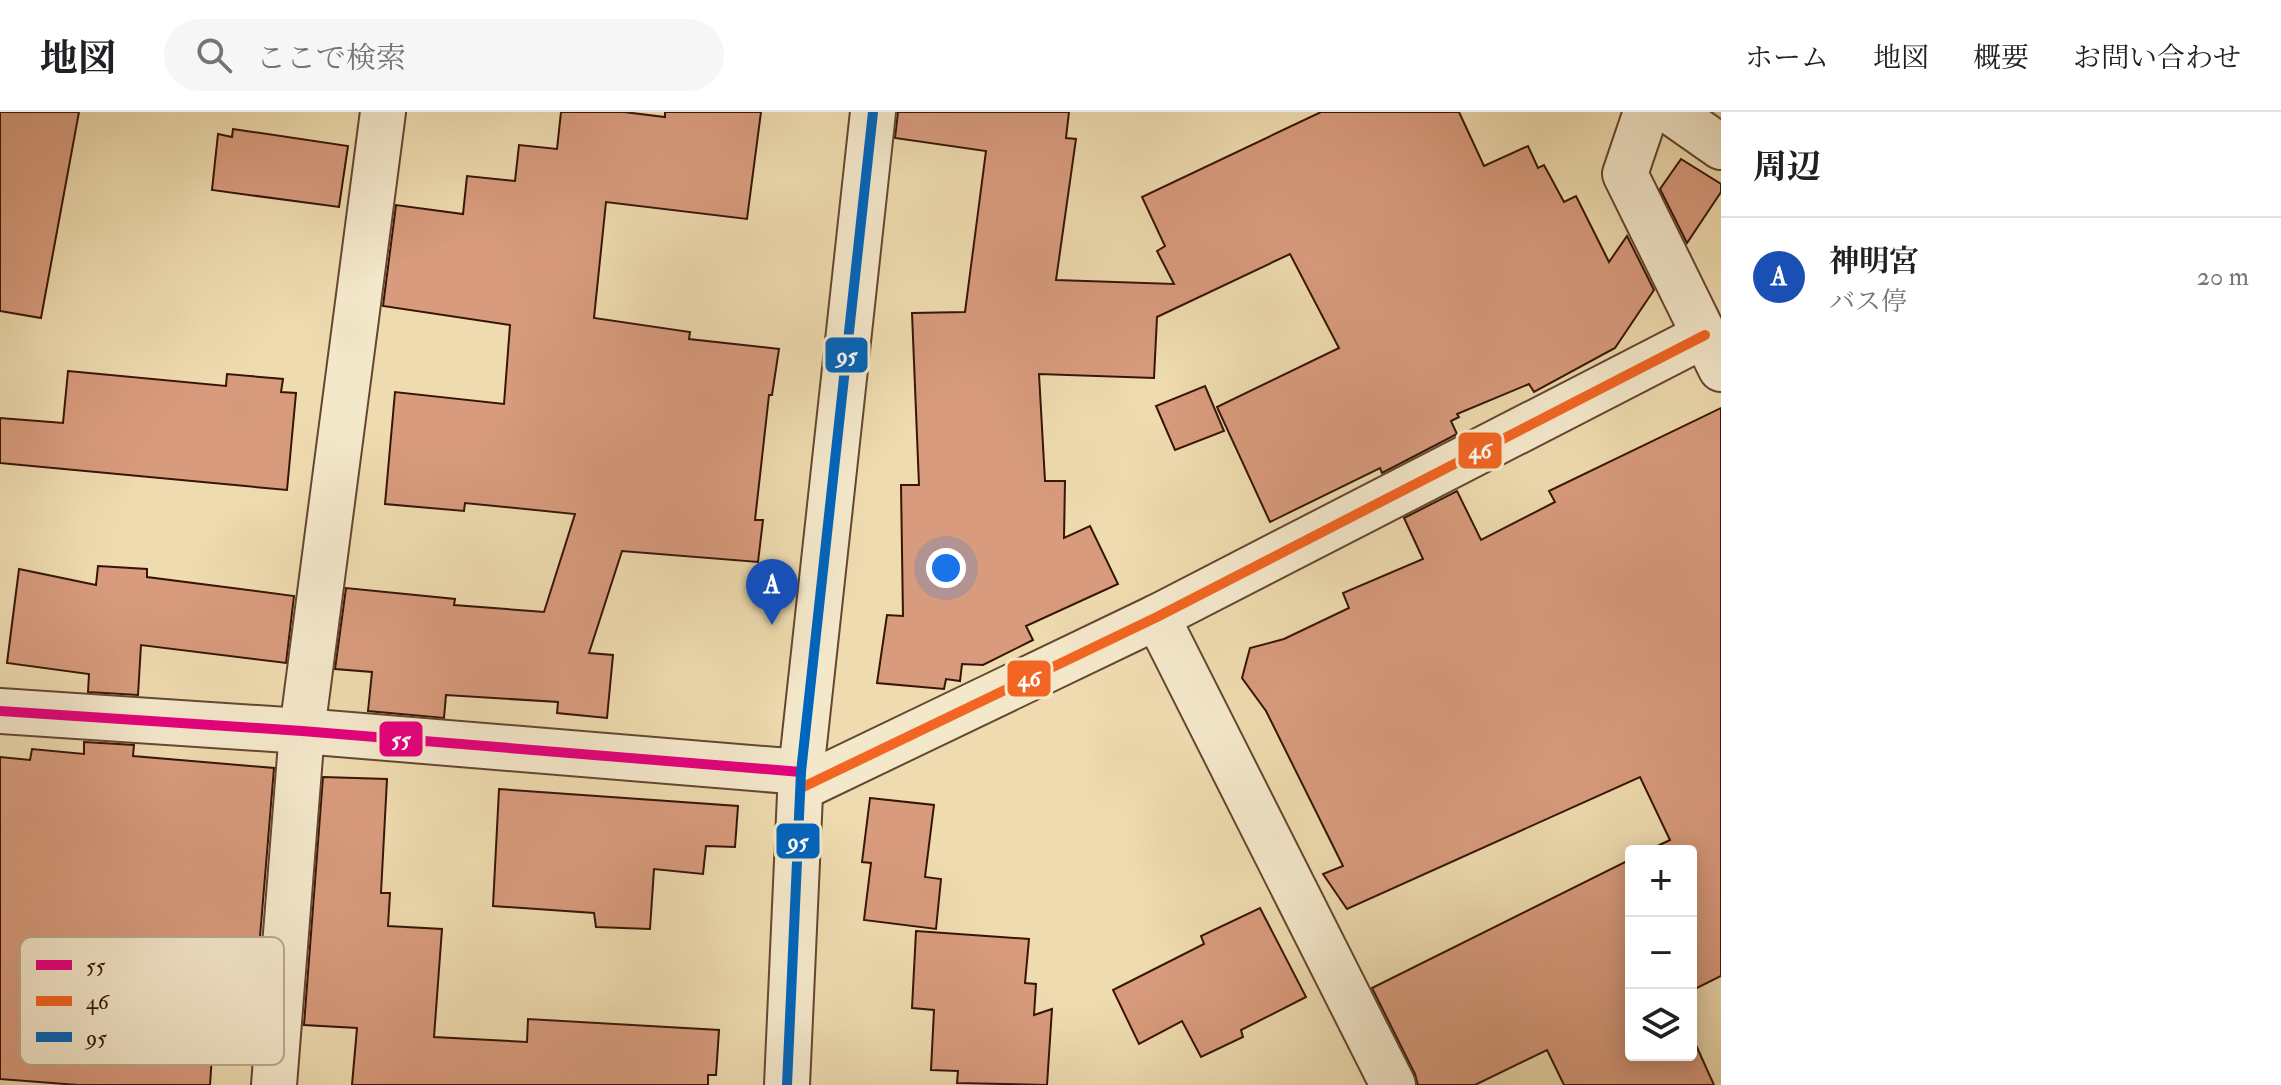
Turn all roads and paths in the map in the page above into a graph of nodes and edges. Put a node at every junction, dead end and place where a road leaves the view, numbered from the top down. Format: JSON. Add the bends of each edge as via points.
{"nodes":[{"id":1,"x":383,"y":112,"type":"edge"},
{"id":2,"x":873,"y":112,"type":"edge"},
{"id":3,"x":1646,"y":112,"type":"edge"},
{"id":4,"x":1671,"y":112,"type":"edge"},
{"id":5,"x":1721,"y":147,"type":"edge"},
{"id":6,"x":1713,"y":352,"type":"edge"},
{"id":7,"x":1157,"y":617,"type":"junction"},
{"id":8,"x":0,"y":711,"type":"edge"},
{"id":9,"x":302,"y":731,"type":"junction"},
{"id":10,"x":801,"y":780,"type":"junction"},
{"id":11,"x":284,"y":959,"type":"edge"},
{"id":12,"x":276,"y":1065,"type":"edge"},
{"id":13,"x":274,"y":1085,"type":"edge"},
{"id":14,"x":787,"y":1085,"type":"edge"},
{"id":15,"x":1393,"y":1085,"type":"edge"}],
"edges":[{"from":1,"to":9,"type":"street"},
{"from":2,"to":10,"type":"street"},
{"from":3,"to":6,"type":"street","via":[[1625,174]]},
{"from":4,"to":5,"type":"street"},
{"from":6,"to":7,"type":"street"},
{"from":7,"to":10,"type":"street"},
{"from":7,"to":15,"type":"street"},
{"from":8,"to":9,"type":"street"},
{"from":9,"to":10,"type":"street"},
{"from":9,"to":11,"type":"street"},
{"from":10,"to":14,"type":"street"},
{"from":12,"to":13,"type":"street"}]}
